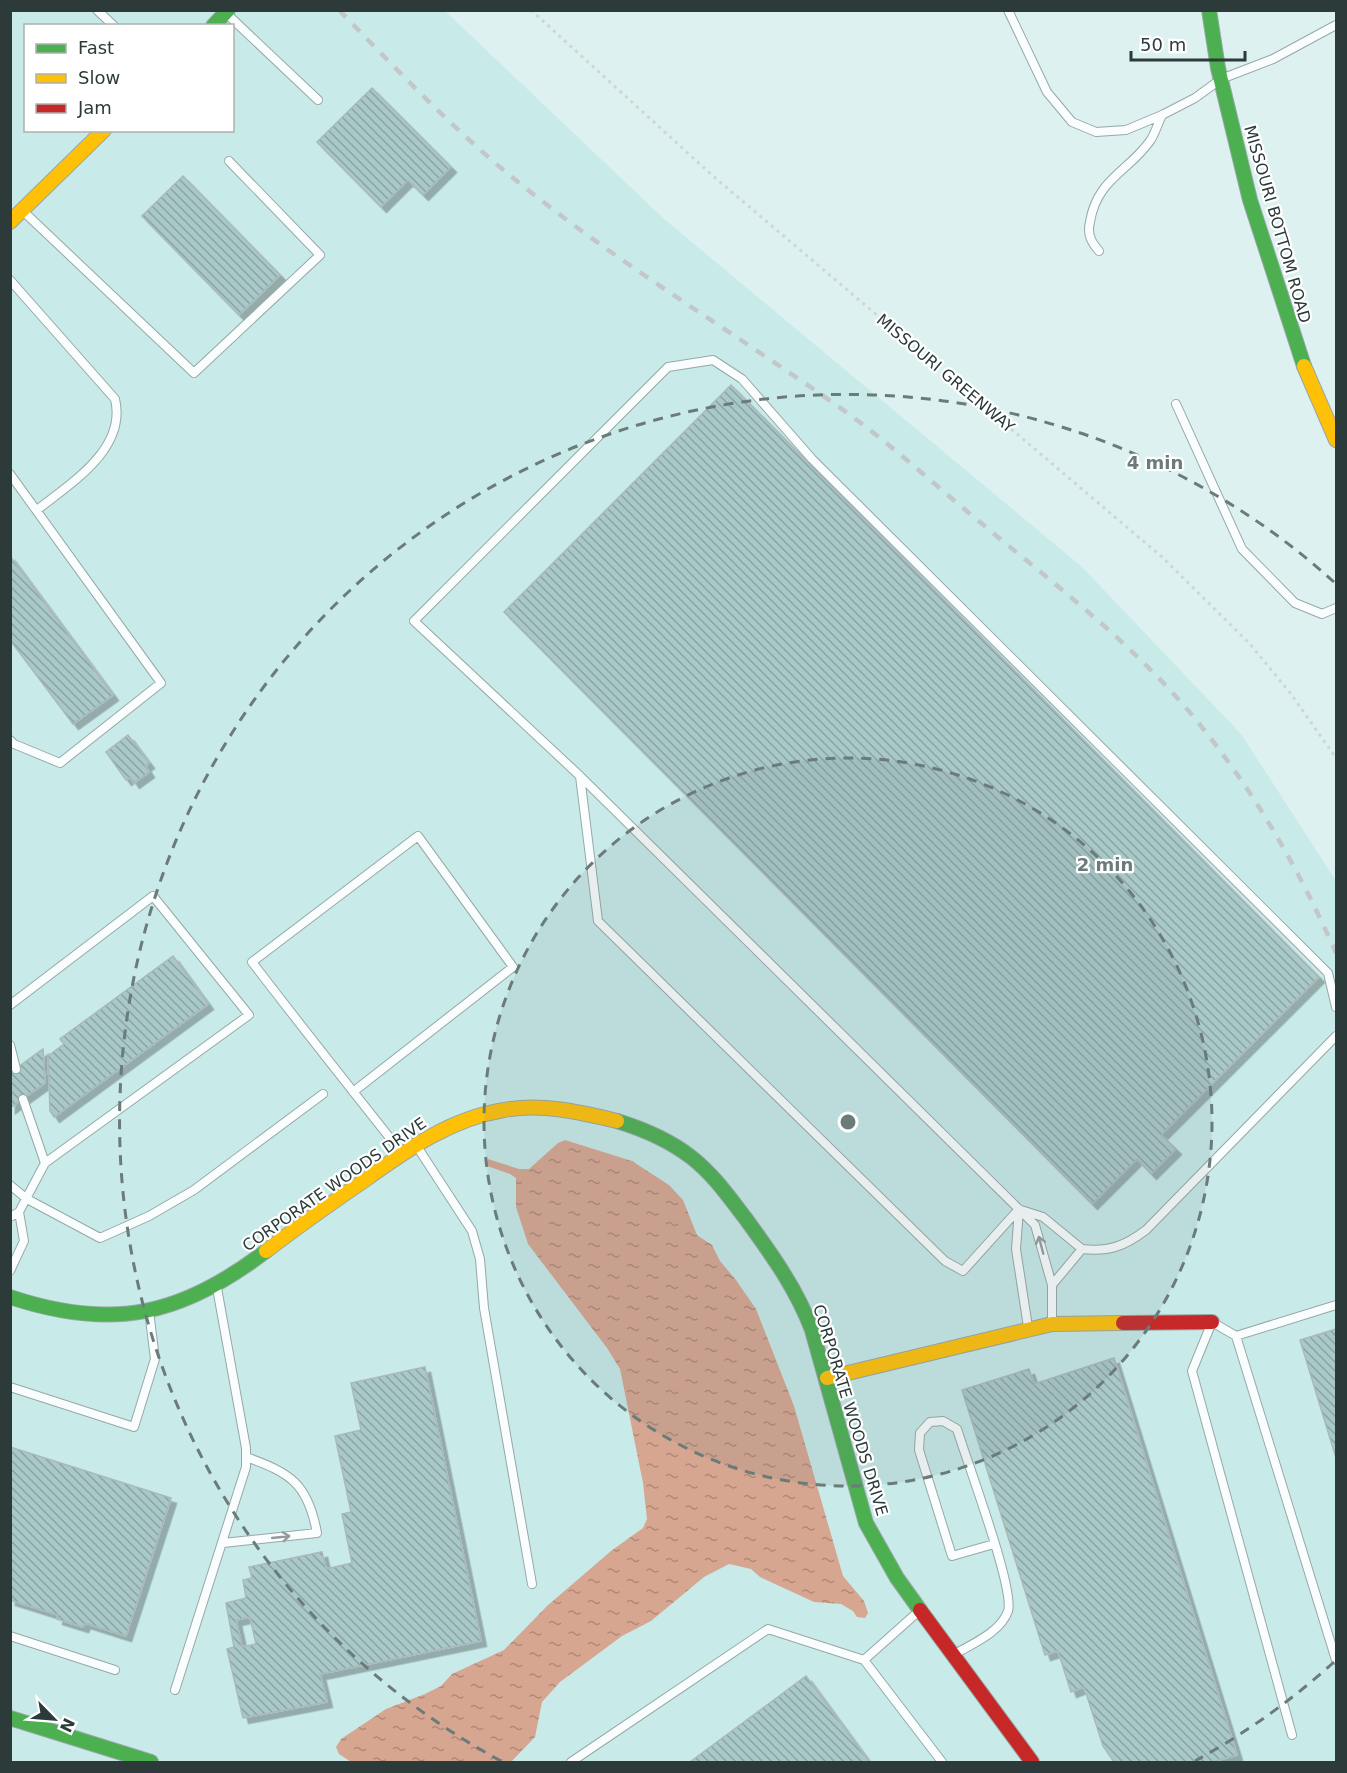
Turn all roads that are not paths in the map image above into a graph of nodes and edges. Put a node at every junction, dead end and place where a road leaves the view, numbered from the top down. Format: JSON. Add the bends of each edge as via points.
{"nodes":[{"id":1,"x":97,"y":10,"type":"edge"},
{"id":2,"x":1008,"y":10,"type":"edge"},
{"id":3,"x":1209,"y":10,"type":"edge"},
{"id":4,"x":227,"y":12,"type":"edge"},
{"id":5,"x":112,"y":24,"type":"edge"},
{"id":6,"x":215,"y":24,"type":"edge"},
{"id":7,"x":1336,"y":25,"type":"edge"},
{"id":8,"x":1221,"y":79,"type":"junction"},
{"id":9,"x":318,"y":100,"type":"dead end"},
{"id":10,"x":1162,"y":115,"type":"junction"},
{"id":11,"x":102,"y":132,"type":"edge"},
{"id":12,"x":230,"y":161,"type":"dead end"},
{"id":13,"x":23,"y":210,"type":"junction"},
{"id":14,"x":10,"y":222,"type":"edge"},
{"id":15,"x":1099,"y":251,"type":"dead end"},
{"id":16,"x":10,"y":280,"type":"edge"},
{"id":17,"x":1176,"y":404,"type":"dead end"},
{"id":18,"x":1336,"y":440,"type":"edge"},
{"id":19,"x":10,"y":474,"type":"edge"},
{"id":20,"x":37,"y":510,"type":"junction"},
{"id":21,"x":1336,"y":608,"type":"edge"},
{"id":22,"x":10,"y":740,"type":"edge"},
{"id":23,"x":580,"y":776,"type":"junction"},
{"id":24,"x":10,"y":1005,"type":"edge"},
{"id":25,"x":1336,"y":1007,"type":"edge"},
{"id":26,"x":1336,"y":1036,"type":"edge"},
{"id":27,"x":10,"y":1045,"type":"edge"},
{"id":28,"x":16,"y":1069,"type":"dead end"},
{"id":29,"x":353,"y":1092,"type":"junction"},
{"id":30,"x":323,"y":1094,"type":"dead end"},
{"id":31,"x":23,"y":1099,"type":"dead end"},
{"id":32,"x":416,"y":1144,"type":"junction"},
{"id":33,"x":402,"y":1154,"type":"junction"},
{"id":34,"x":45,"y":1163,"type":"junction"},
{"id":35,"x":10,"y":1185,"type":"edge"},
{"id":36,"x":27,"y":1200,"type":"junction"},
{"id":37,"x":1019,"y":1209,"type":"junction"},
{"id":38,"x":20,"y":1212,"type":"junction"},
{"id":39,"x":10,"y":1217,"type":"edge"},
{"id":40,"x":1082,"y":1249,"type":"junction"},
{"id":41,"x":10,"y":1271,"type":"edge"},
{"id":42,"x":1052,"y":1285,"type":"junction"},
{"id":43,"x":217,"y":1286,"type":"junction"},
{"id":44,"x":10,"y":1297,"type":"edge"},
{"id":45,"x":1336,"y":1305,"type":"edge"},
{"id":46,"x":149,"y":1310,"type":"junction"},
{"id":47,"x":1212,"y":1322,"type":"junction"},
{"id":48,"x":1052,"y":1323,"type":"junction"},
{"id":49,"x":1029,"y":1329,"type":"junction"},
{"id":50,"x":1236,"y":1336,"type":"junction"},
{"id":51,"x":827,"y":1378,"type":"junction"},
{"id":52,"x":10,"y":1387,"type":"edge"},
{"id":53,"x":246,"y":1456,"type":"junction"},
{"id":54,"x":223,"y":1543,"type":"junction"},
{"id":55,"x":994,"y":1544,"type":"junction"},
{"id":56,"x":532,"y":1584,"type":"dead end"},
{"id":57,"x":920,"y":1610,"type":"junction"},
{"id":58,"x":10,"y":1636,"type":"edge"},
{"id":59,"x":953,"y":1655,"type":"junction"},
{"id":60,"x":864,"y":1660,"type":"junction"},
{"id":61,"x":1336,"y":1660,"type":"edge"},
{"id":62,"x":115,"y":1670,"type":"dead end"},
{"id":63,"x":175,"y":1690,"type":"dead end"},
{"id":64,"x":10,"y":1718,"type":"edge"},
{"id":65,"x":1292,"y":1735,"type":"dead end"},
{"id":66,"x":151,"y":1762,"type":"edge"},
{"id":67,"x":572,"y":1762,"type":"edge"},
{"id":68,"x":942,"y":1762,"type":"edge"},
{"id":69,"x":1032,"y":1762,"type":"edge"}],
"edges":[{"from":1,"to":5,"type":"lane"},
{"from":2,"to":10,"type":"lane","via":[[1047,92],[1072,122],[1096,132],[1126,130]]},
{"from":3,"to":8,"type":"main road","name":"MISSOURI BOTTOM ROAD"},
{"from":4,"to":6,"type":"main road"},
{"from":4,"to":9,"type":"lane"},
{"from":7,"to":8,"type":"lane","via":[[1273,59]]},
{"from":8,"to":10,"type":"lane","via":[[1195,99]]},
{"from":8,"to":18,"type":"main road","name":"MISSOURI BOTTOM ROAD","via":[[1250,200],[1296,347]]},
{"from":10,"to":15,"type":"lane","via":[[1150,141],[1107,183],[1092,209],[1088,229],[1092,244]]},
{"from":11,"to":13,"type":"main road"},
{"from":12,"to":13,"type":"lane","via":[[320,255],[194,373]]},
{"from":13,"to":14,"type":"main road"},
{"from":16,"to":20,"type":"lane","via":[[115,399],[118,411],[110,439],[93,464]]},
{"from":17,"to":21,"type":"lane","via":[[1242,549],[1295,603],[1322,614]]},
{"from":19,"to":20,"type":"lane"},
{"from":20,"to":22,"type":"lane","via":[[160,683],[60,764]]},
{"from":23,"to":25,"type":"lane","via":[[414,621],[668,367],[714,360],[742,379],[821,467],[1328,973]]},
{"from":23,"to":37,"type":"lane"},
{"from":23,"to":37,"type":"lane","via":[[598,921],[945,1261],[963,1271]]},
{"from":24,"to":34,"type":"lane","via":[[153,896],[249,1015]]},
{"from":26,"to":40,"type":"lane","via":[[1146,1230],[1128,1244],[1105,1251]]},
{"from":27,"to":28,"type":"lane"},
{"from":29,"to":29,"type":"lane","via":[[252,962],[418,836],[513,967]]},
{"from":29,"to":33,"type":"lane"},
{"from":30,"to":36,"type":"lane","via":[[194,1190],[100,1238]]},
{"from":31,"to":34,"type":"lane"},
{"from":32,"to":33,"type":"main road","name":"CORPORATE WOODS DRIVE"},
{"from":32,"to":51,"type":"main road","name":"CORPORATE WOODS DRIVE","via":[[484,1113],[539,1108],[597,1114],[643,1130],[679,1150],[709,1173],[779,1265],[801,1303]]},
{"from":32,"to":56,"type":"lane","via":[[472,1231],[480,1259],[484,1308]]},
{"from":33,"to":43,"type":"main road","name":"CORPORATE WOODS DRIVE"},
{"from":34,"to":36,"type":"lane"},
{"from":35,"to":36,"type":"lane"},
{"from":36,"to":38,"type":"lane"},
{"from":37,"to":40,"type":"lane","via":[[1043,1217]]},
{"from":42,"to":37,"type":"lane","one_way":true,"via":[[1035,1225]]},
{"from":37,"to":49,"type":"lane","via":[[1016,1249]]},
{"from":38,"to":39,"type":"lane"},
{"from":38,"to":41,"type":"lane","via":[[24,1241]]},
{"from":40,"to":42,"type":"lane"},
{"from":42,"to":48,"type":"lane"},
{"from":43,"to":46,"type":"main road","name":"CORPORATE WOODS DRIVE"},
{"from":43,"to":53,"type":"lane"},
{"from":44,"to":46,"type":"main road","name":"CORPORATE WOODS DRIVE","via":[[34,1306],[84,1315]]},
{"from":45,"to":50,"type":"lane"},
{"from":46,"to":52,"type":"lane","via":[[156,1359],[134,1427]]},
{"from":47,"to":48,"type":"main road"},
{"from":47,"to":50,"type":"lane"},
{"from":47,"to":65,"type":"lane","via":[[1192,1371]]},
{"from":48,"to":49,"type":"main road"},
{"from":49,"to":51,"type":"main road"},
{"from":50,"to":61,"type":"lane"},
{"from":51,"to":57,"type":"main road","name":"CORPORATE WOODS DRIVE","via":[[863,1515],[879,1548]]},
{"from":53,"to":54,"type":"lane","via":[[238,1499]]},
{"from":54,"to":53,"type":"lane","one_way":true,"via":[[317,1533],[313,1509],[296,1481]]},
{"from":54,"to":63,"type":"lane"},
{"from":55,"to":55,"type":"lane","via":[[957,1429],[944,1421],[930,1422],[920,1433],[919,1450],[952,1556]]},
{"from":55,"to":59,"type":"lane","via":[[1007,1585],[1008,1611],[997,1628]]},
{"from":57,"to":59,"type":"main road","name":"CORPORATE WOODS DRIVE"},
{"from":57,"to":60,"type":"lane"},
{"from":58,"to":62,"type":"lane"},
{"from":59,"to":69,"type":"main road","name":"CORPORATE WOODS DRIVE"},
{"from":60,"to":67,"type":"lane","via":[[768,1629]]},
{"from":60,"to":68,"type":"lane"},
{"from":64,"to":66,"type":"main road"}]}
